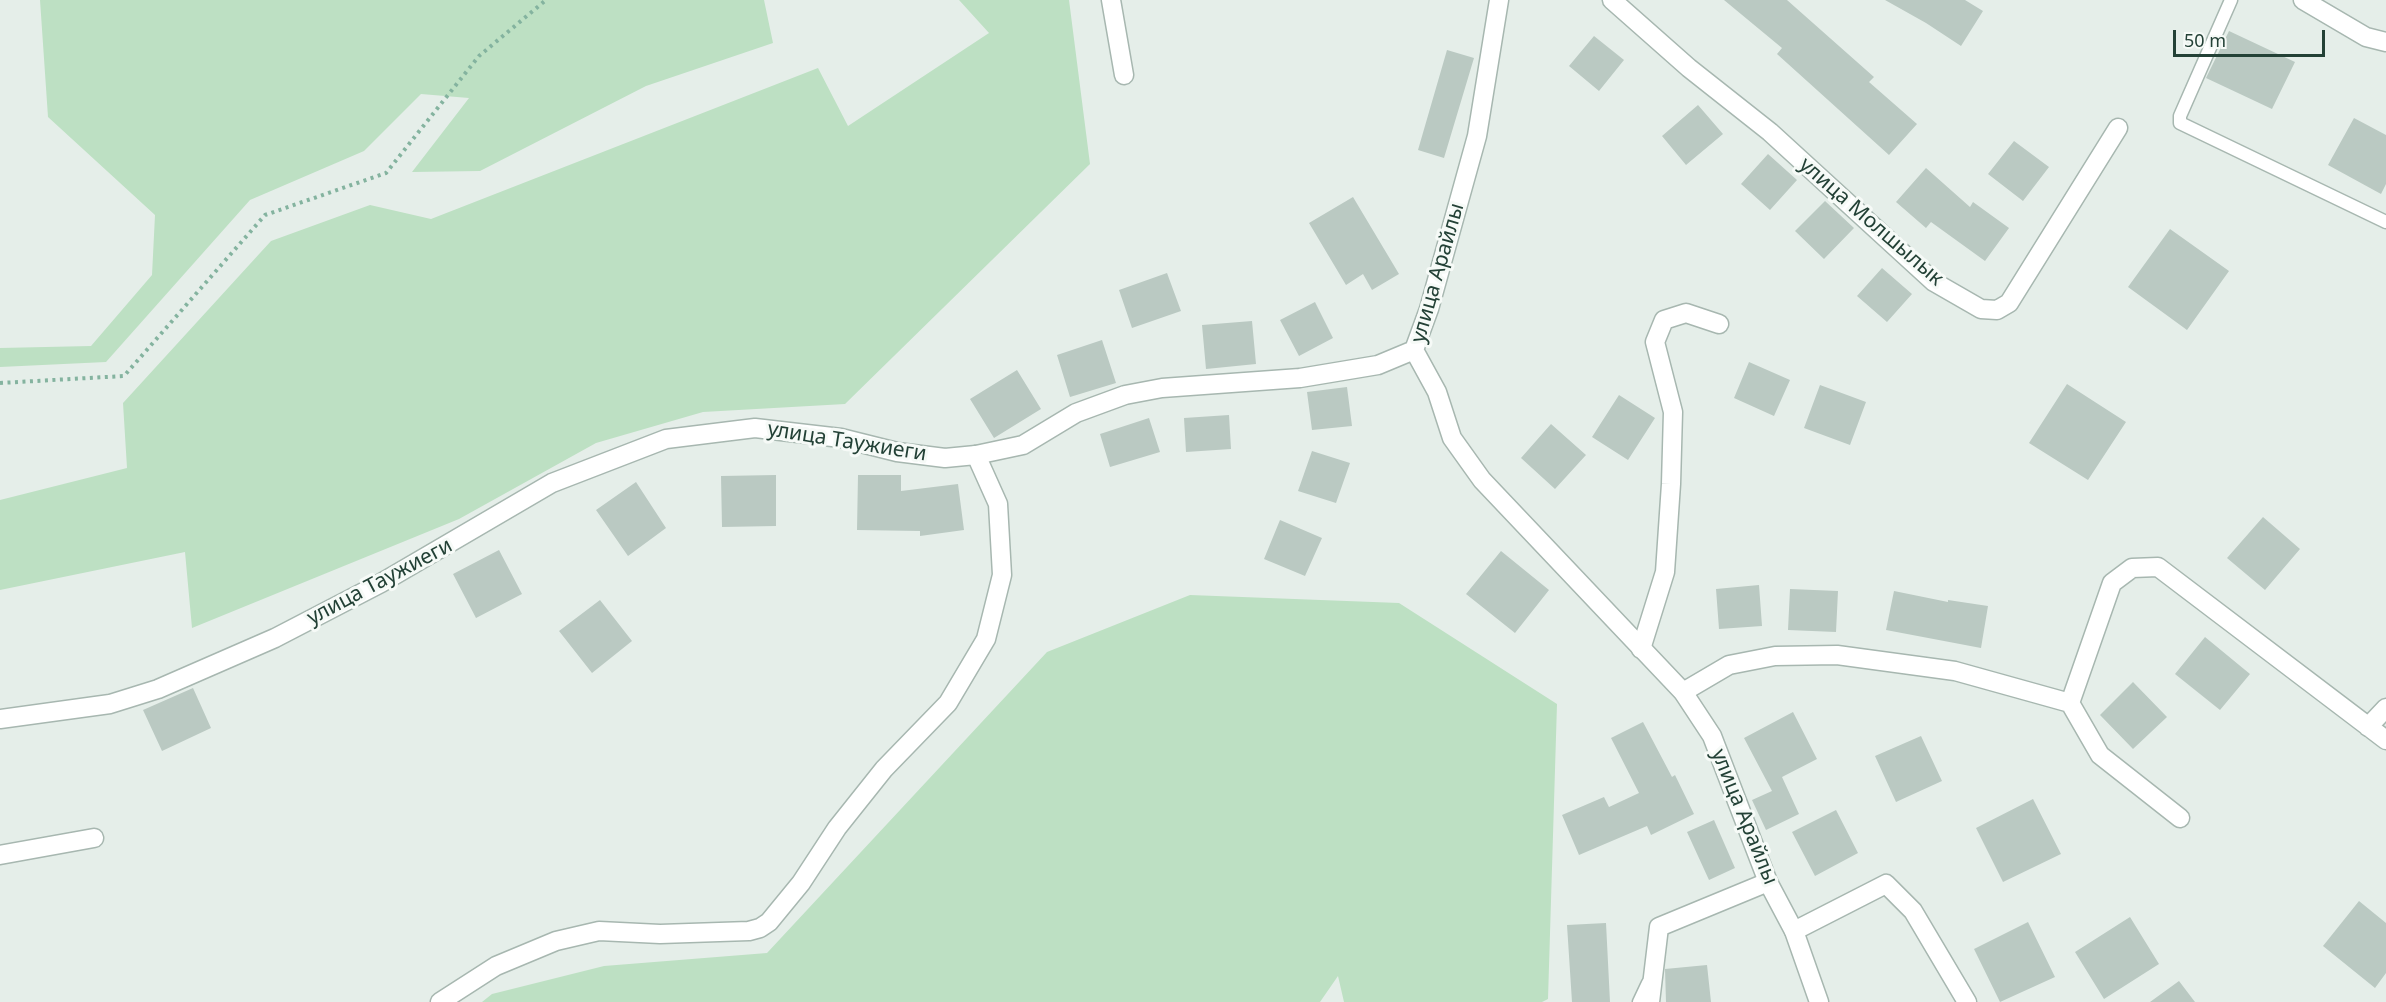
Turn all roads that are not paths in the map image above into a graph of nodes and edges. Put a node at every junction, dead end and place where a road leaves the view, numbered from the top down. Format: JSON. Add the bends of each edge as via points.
{"nodes":[{"id":1,"x":1111,"y":0,"type":"edge"},
{"id":2,"x":1499,"y":0,"type":"edge"},
{"id":3,"x":1612,"y":0,"type":"edge"},
{"id":4,"x":2231,"y":0,"type":"edge"},
{"id":5,"x":2303,"y":0,"type":"edge"},
{"id":6,"x":2386,"y":42,"type":"edge"},
{"id":7,"x":1124,"y":75,"type":"dead end"},
{"id":8,"x":2118,"y":128,"type":"dead end"},
{"id":9,"x":2386,"y":222,"type":"edge"},
{"id":10,"x":1719,"y":324,"type":"dead end"},
{"id":11,"x":1414,"y":350,"type":"junction"},
{"id":12,"x":976,"y":455,"type":"junction"},
{"id":13,"x":1641,"y":649,"type":"junction"},
{"id":14,"x":1683,"y":692,"type":"junction"},
{"id":15,"x":2070,"y":703,"type":"junction"},
{"id":16,"x":2386,"y":708,"type":"edge"},
{"id":17,"x":0,"y":719,"type":"edge"},
{"id":18,"x":2368,"y":727,"type":"junction"},
{"id":19,"x":2386,"y":740,"type":"edge"},
{"id":20,"x":2181,"y":818,"type":"dead end"},
{"id":21,"x":94,"y":838,"type":"dead end"},
{"id":22,"x":0,"y":855,"type":"edge"},
{"id":23,"x":1768,"y":882,"type":"junction"},
{"id":24,"x":1794,"y":931,"type":"junction"},
{"id":25,"x":1652,"y":973,"type":"junction"},
{"id":26,"x":440,"y":1002,"type":"edge"},
{"id":27,"x":1640,"y":1002,"type":"edge"},
{"id":28,"x":1650,"y":1002,"type":"edge"},
{"id":29,"x":1819,"y":1002,"type":"edge"},
{"id":30,"x":1967,"y":1002,"type":"edge"}],
"edges":[{"from":1,"to":7,"type":"street"},
{"from":2,"to":11,"type":"street","name":"улица Арайлы","via":[[1477,136],[1430,309]]},
{"from":3,"to":8,"type":"street","name":"улица Молшылык","via":[[1770,132],[1934,282],[1981,309],[1997,310],[2009,303]]},
{"from":4,"to":9,"type":"lane","via":[[2180,123]]},
{"from":5,"to":6,"type":"street","via":[[2366,36]]},
{"from":10,"to":13,"type":"street","via":[[1686,313],[1664,320],[1654,342],[1673,412],[1671,484],[1665,572]]},
{"from":11,"to":12,"type":"street","name":"улица Таужиеги","via":[[1378,365],[1300,378],[1162,388],[1125,395],[1076,413],[1023,445]]},
{"from":11,"to":13,"type":"street","name":"улица Арайлы","via":[[1437,392],[1452,438],[1482,480]]},
{"from":12,"to":17,"type":"street","name":"улица Таужиеги","via":[[945,458],[897,452],[841,438],[755,428],[666,439],[552,483],[381,583],[275,638],[158,689],[110,704]]},
{"from":12,"to":26,"type":"street","via":[[998,504],[1002,575],[986,639],[948,703],[884,769],[769,922],[739,932],[599,932],[556,941],[496,966]]},
{"from":13,"to":14,"type":"street","name":"улица Арайлы"},
{"from":14,"to":15,"type":"street","via":[[1729,665],[1775,656],[1837,655],[1955,671]]},
{"from":14,"to":23,"type":"street","name":"улица Арайлы","via":[[1712,736]]},
{"from":15,"to":18,"type":"street","via":[[2112,583],[2132,568],[2158,567]]},
{"from":15,"to":20,"type":"street","via":[[2100,755]]},
{"from":16,"to":18,"type":"street"},
{"from":18,"to":19,"type":"street"},
{"from":21,"to":22,"type":"street"},
{"from":23,"to":24,"type":"street","name":"улица Арайлы"},
{"from":23,"to":25,"type":"street","via":[[1659,927]]},
{"from":24,"to":29,"type":"street","name":"улица Арайлы"},
{"from":24,"to":30,"type":"street","via":[[1886,884],[1913,911]]},
{"from":25,"to":27,"type":"lane"},
{"from":25,"to":28,"type":"street"}]}
